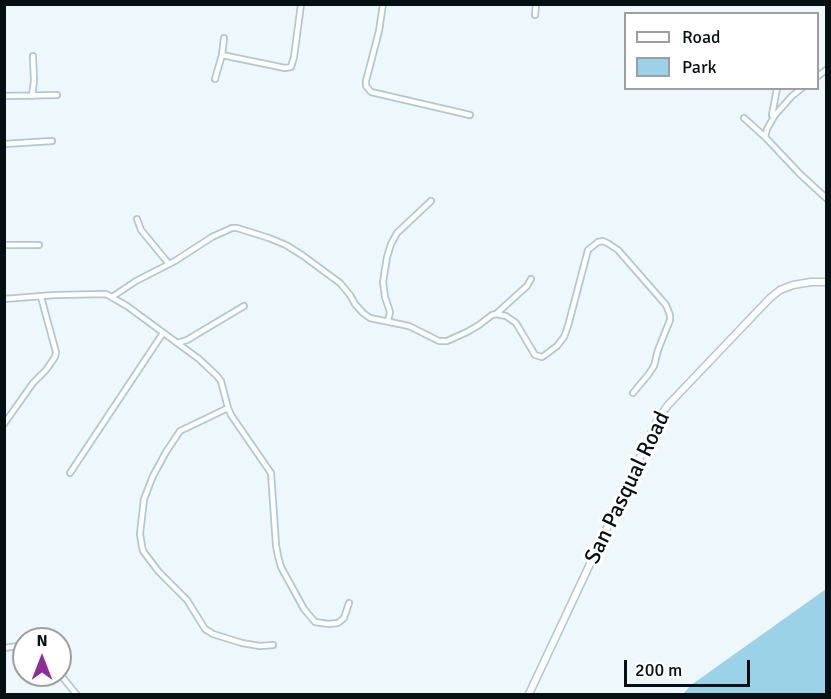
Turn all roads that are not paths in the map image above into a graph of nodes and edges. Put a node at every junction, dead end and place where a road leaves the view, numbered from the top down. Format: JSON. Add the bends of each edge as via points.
{"nodes":[{"id":1,"x":301,"y":4,"type":"edge"},
{"id":2,"x":383,"y":4,"type":"edge"},
{"id":3,"x":536,"y":4,"type":"edge"},
{"id":4,"x":535,"y":15,"type":"dead end"},
{"id":5,"x":224,"y":38,"type":"dead end"},
{"id":6,"x":222,"y":55,"type":"junction"},
{"id":7,"x":33,"y":56,"type":"dead end"},
{"id":8,"x":215,"y":79,"type":"dead end"},
{"id":9,"x":777,"y":90,"type":"edge"},
{"id":10,"x":800,"y":90,"type":"edge"},
{"id":11,"x":57,"y":95,"type":"dead end"},
{"id":12,"x":4,"y":96,"type":"edge"},
{"id":13,"x":32,"y":96,"type":"junction"},
{"id":14,"x":470,"y":115,"type":"dead end"},
{"id":15,"x":744,"y":118,"type":"dead end"},
{"id":16,"x":771,"y":120,"type":"junction"},
{"id":17,"x":765,"y":137,"type":"junction"},
{"id":18,"x":52,"y":141,"type":"dead end"},
{"id":19,"x":4,"y":144,"type":"edge"},
{"id":20,"x":826,"y":198,"type":"edge"},
{"id":21,"x":431,"y":201,"type":"dead end"},
{"id":22,"x":137,"y":219,"type":"dead end"},
{"id":23,"x":4,"y":245,"type":"edge"},
{"id":24,"x":39,"y":245,"type":"dead end"},
{"id":25,"x":169,"y":264,"type":"junction"},
{"id":26,"x":531,"y":279,"type":"dead end"},
{"id":27,"x":826,"y":282,"type":"edge"},
{"id":28,"x":41,"y":297,"type":"junction"},
{"id":29,"x":112,"y":297,"type":"junction"},
{"id":30,"x":4,"y":299,"type":"edge"},
{"id":31,"x":244,"y":306,"type":"dead end"},
{"id":32,"x":496,"y":314,"type":"junction"},
{"id":33,"x":388,"y":321,"type":"junction"},
{"id":34,"x":163,"y":333,"type":"junction"},
{"id":35,"x":177,"y":343,"type":"junction"},
{"id":36,"x":633,"y":393,"type":"dead end"},
{"id":37,"x":228,"y":408,"type":"junction"},
{"id":38,"x":4,"y":424,"type":"edge"},
{"id":39,"x":70,"y":473,"type":"dead end"},
{"id":40,"x":349,"y":603,"type":"dead end"},
{"id":41,"x":273,"y":645,"type":"dead end"},
{"id":42,"x":529,"y":694,"type":"edge"}],
"edges":[{"from":1,"to":6,"type":"street","via":[[291,67]]},
{"from":2,"to":14,"type":"street","via":[[366,86],[371,92]]},
{"from":3,"to":4,"type":"street"},
{"from":5,"to":6,"type":"street"},
{"from":6,"to":8,"type":"street"},
{"from":7,"to":13,"type":"street"},
{"from":9,"to":16,"type":"street"},
{"from":10,"to":16,"type":"street"},
{"from":11,"to":13,"type":"street"},
{"from":12,"to":13,"type":"street"},
{"from":15,"to":17,"type":"street"},
{"from":16,"to":17,"type":"street"},
{"from":17,"to":20,"type":"street"},
{"from":18,"to":19,"type":"street"},
{"from":21,"to":33,"type":"street","via":[[397,233],[391,244],[383,282],[390,312]]},
{"from":22,"to":25,"type":"street","via":[[141,230]]},
{"from":23,"to":24,"type":"street"},
{"from":25,"to":29,"type":"street"},
{"from":25,"to":33,"type":"street","via":[[232,228],[253,232],[302,255],[340,283],[363,313]]},
{"from":26,"to":32,"type":"street"},
{"from":27,"to":42,"type":"main road","name":"San Pasqual Road","via":[[794,285],[770,298],[668,405]]},
{"from":28,"to":29,"type":"street","via":[[100,293]]},
{"from":28,"to":30,"type":"street"},
{"from":28,"to":38,"type":"street","via":[[55,357]]},
{"from":29,"to":34,"type":"street"},
{"from":31,"to":35,"type":"street"},
{"from":32,"to":33,"type":"street","via":[[447,341]]},
{"from":32,"to":36,"type":"street","via":[[516,323],[535,355],[542,357],[564,337],[588,250],[598,242],[609,244],[666,305],[670,315],[654,366]]},
{"from":34,"to":35,"type":"street"},
{"from":34,"to":39,"type":"street"},
{"from":35,"to":37,"type":"street","via":[[217,376]]},
{"from":37,"to":40,"type":"street","via":[[271,473],[278,556],[304,609],[315,622],[338,623]]},
{"from":37,"to":41,"type":"street","via":[[187,427],[166,452],[144,499],[142,546],[206,629],[243,643]]}]}
